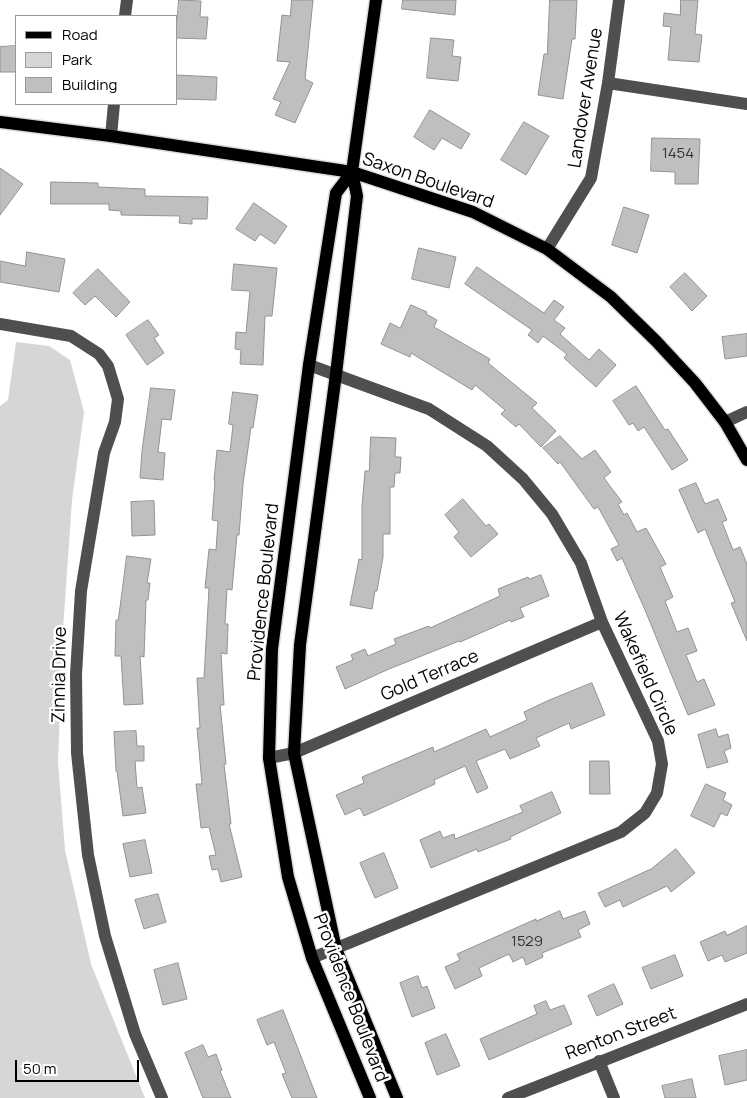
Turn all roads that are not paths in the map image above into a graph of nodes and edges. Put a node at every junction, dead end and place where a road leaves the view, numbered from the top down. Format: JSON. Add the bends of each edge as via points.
{"nodes":[{"id":1,"x":127,"y":0,"type":"edge"},
{"id":2,"x":376,"y":0,"type":"edge"},
{"id":3,"x":618,"y":0,"type":"edge"},
{"id":4,"x":125,"y":15,"type":"edge"},
{"id":5,"x":608,"y":83,"type":"junction"},
{"id":6,"x":747,"y":104,"type":"edge"},
{"id":7,"x":114,"y":105,"type":"edge"},
{"id":8,"x":0,"y":122,"type":"edge"},
{"id":9,"x":111,"y":136,"type":"junction"},
{"id":10,"x":352,"y":172,"type":"junction"},
{"id":11,"x":547,"y":249,"type":"junction"},
{"id":12,"x":0,"y":324,"type":"edge"},
{"id":13,"x":310,"y":365,"type":"junction"},
{"id":14,"x":336,"y":374,"type":"junction"},
{"id":15,"x":747,"y":412,"type":"edge"},
{"id":16,"x":725,"y":422,"type":"junction"},
{"id":17,"x":747,"y":460,"type":"edge"},
{"id":18,"x":602,"y":622,"type":"junction"},
{"id":19,"x":294,"y":753,"type":"junction"},
{"id":20,"x":269,"y":758,"type":"junction"},
{"id":21,"x":336,"y":949,"type":"junction"},
{"id":22,"x":312,"y":958,"type":"junction"},
{"id":23,"x":747,"y":1004,"type":"edge"},
{"id":24,"x":599,"y":1061,"type":"junction"},
{"id":25,"x":162,"y":1098,"type":"edge"},
{"id":26,"x":370,"y":1098,"type":"edge"},
{"id":27,"x":397,"y":1098,"type":"edge"},
{"id":28,"x":508,"y":1098,"type":"edge"},
{"id":29,"x":614,"y":1098,"type":"edge"}],
"edges":[{"from":1,"to":4,"type":"street"},
{"from":2,"to":10,"type":"main road","name":"Providence Boulevard"},
{"from":3,"to":5,"type":"street","name":"Landover Avenue"},
{"from":5,"to":6,"type":"street"},
{"from":5,"to":11,"type":"street","name":"Landover Avenue","via":[[591,178]]},
{"from":7,"to":9,"type":"street"},
{"from":8,"to":9,"type":"main road","name":"Saxon Boulevard"},
{"from":9,"to":10,"type":"main road","name":"Saxon Boulevard"},
{"from":10,"to":11,"type":"main road","name":"Saxon Boulevard","via":[[472,212]]},
{"from":10,"to":13,"type":"main road","name":"Providence Boulevard","via":[[336,193]]},
{"from":10,"to":14,"type":"main road","name":"Providence Boulevard","via":[[357,196]]},
{"from":11,"to":16,"type":"main road","name":"Saxon Boulevard","via":[[611,297],[695,382]]},
{"from":12,"to":25,"type":"street","name":"Zinnia Drive","via":[[71,336],[99,354],[108,366],[118,399],[115,422],[104,453],[81,591],[76,674],[77,753],[88,855],[105,936],[134,1034]]},
{"from":13,"to":14,"type":"street","name":"Wakefield Circle"},
{"from":13,"to":20,"type":"main road","name":"Providence Boulevard","via":[[272,649]]},
{"from":14,"to":18,"type":"street","name":"Wakefield Circle","via":[[429,409],[487,446],[523,479],[552,514],[581,563]]},
{"from":14,"to":19,"type":"main road","name":"Providence Boulevard","via":[[300,644]]},
{"from":15,"to":16,"type":"street"},
{"from":16,"to":17,"type":"main road","name":"Saxon Boulevard"},
{"from":18,"to":19,"type":"street","name":"Gold Terrace"},
{"from":18,"to":21,"type":"street","name":"Wakefield Circle","via":[[658,741],[662,764],[657,793],[645,813],[621,832]]},
{"from":19,"to":20,"type":"street","name":"Gold Terrace"},
{"from":19,"to":21,"type":"main road","name":"Providence Boulevard"},
{"from":20,"to":22,"type":"main road","name":"Providence Boulevard","via":[[288,876]]},
{"from":21,"to":22,"type":"street","name":"Wakefield Circle"},
{"from":21,"to":27,"type":"main road","name":"Providence Boulevard"},
{"from":22,"to":26,"type":"main road","name":"Providence Boulevard"},
{"from":23,"to":24,"type":"street","name":"Renton Street"},
{"from":24,"to":28,"type":"street","name":"Renton Street"},
{"from":24,"to":29,"type":"street"}]}
